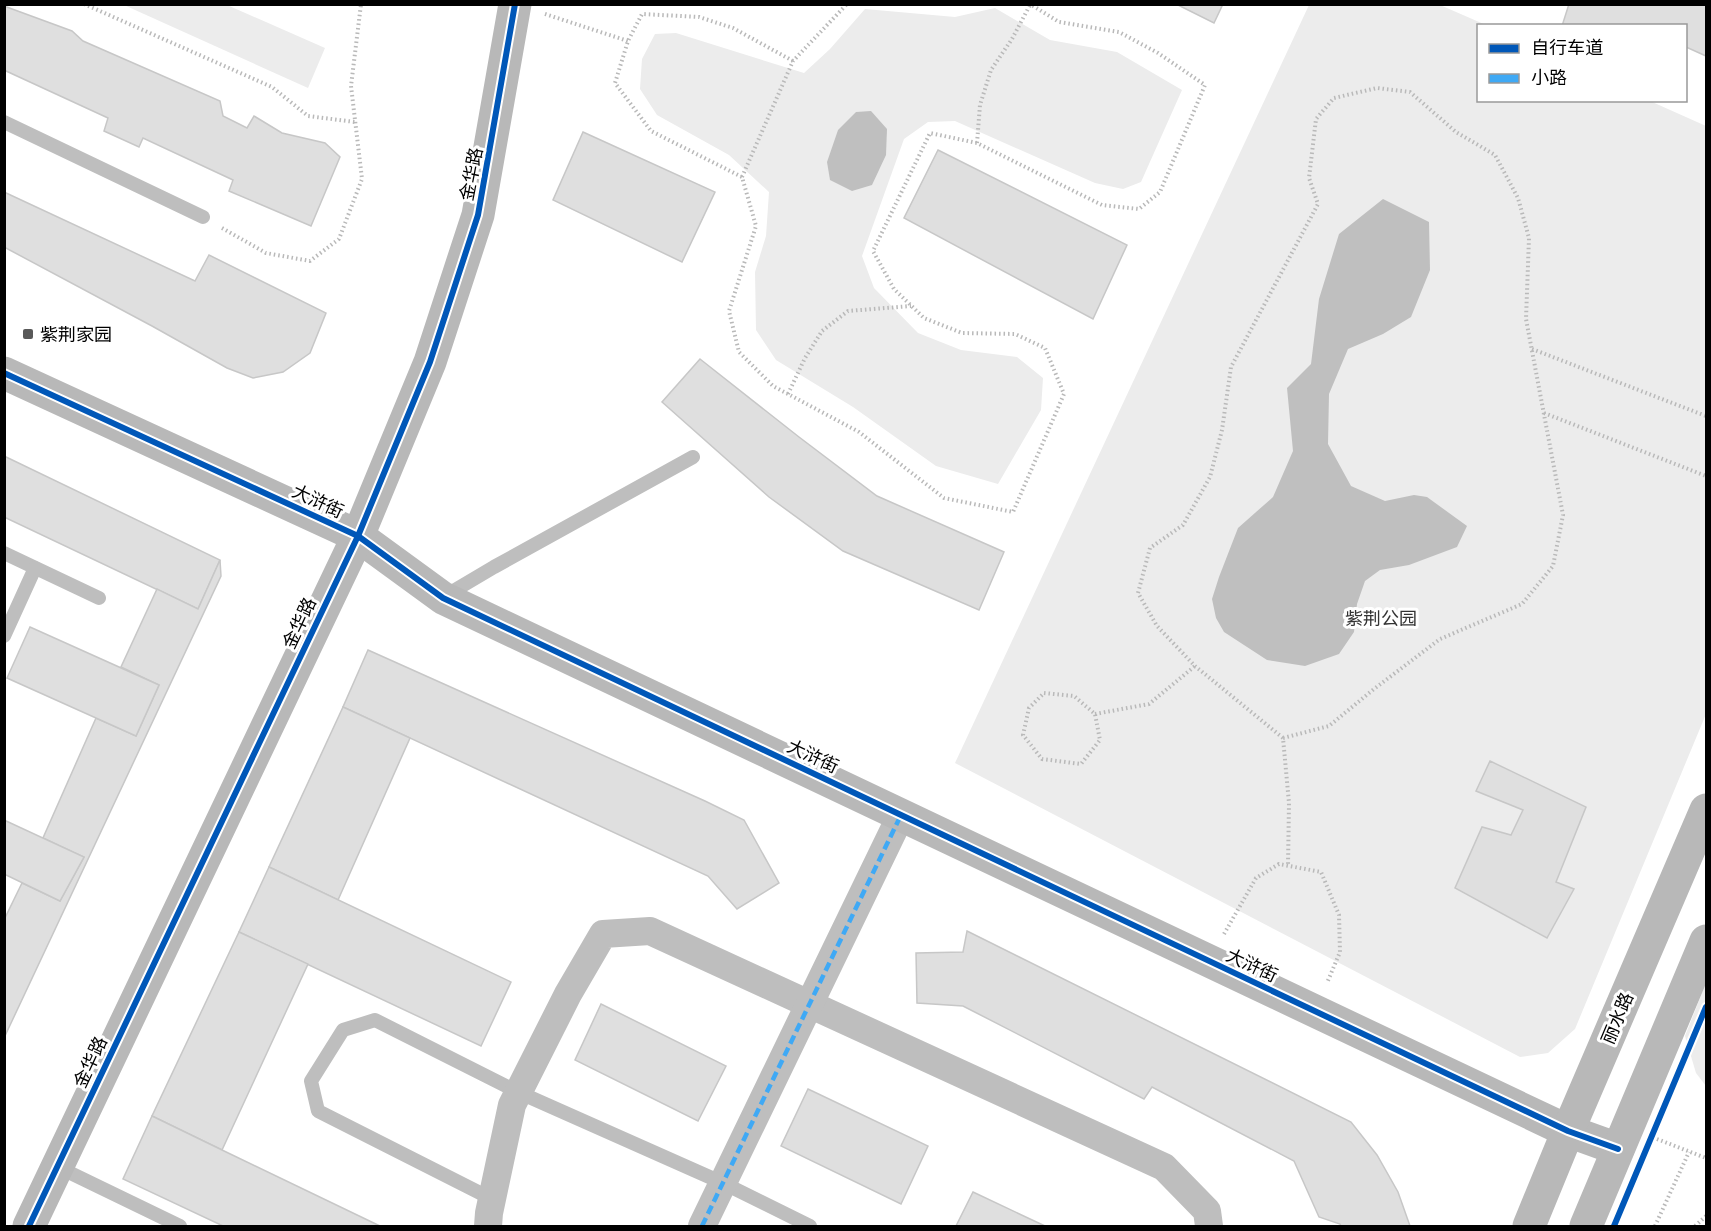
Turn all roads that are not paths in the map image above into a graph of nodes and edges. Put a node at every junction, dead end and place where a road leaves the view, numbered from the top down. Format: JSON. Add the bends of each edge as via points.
{"nodes":[{"id":1,"x":527,"y":8,"type":"edge"},
{"id":2,"x":4,"y":122,"type":"edge"},
{"id":3,"x":203,"y":217,"type":"road end"},
{"id":4,"x":4,"y":373,"type":"edge"},
{"id":5,"x":693,"y":457,"type":"dead end"},
{"id":6,"x":358,"y":536,"type":"junction"},
{"id":7,"x":4,"y":553,"type":"edge"},
{"id":8,"x":35,"y":568,"type":"junction"},
{"id":9,"x":99,"y":598,"type":"dead end"},
{"id":10,"x":443,"y":598,"type":"junction"},
{"id":11,"x":4,"y":636,"type":"edge"},
{"id":12,"x":1707,"y":810,"type":"edge"},
{"id":13,"x":900,"y":815,"type":"junction"},
{"id":14,"x":1707,"y":941,"type":"edge"},
{"id":15,"x":809,"y":1003,"type":"junction"},
{"id":16,"x":518,"y":1092,"type":"junction"},
{"id":17,"x":1568,"y":1131,"type":"junction"},
{"id":18,"x":1633,"y":1148,"type":"junction"},
{"id":19,"x":57,"y":1166,"type":"junction"},
{"id":20,"x":723,"y":1183,"type":"junction"},
{"id":21,"x":490,"y":1213,"type":"edge"},
{"id":22,"x":29,"y":1227,"type":"edge"},
{"id":23,"x":180,"y":1227,"type":"edge"},
{"id":24,"x":702,"y":1227,"type":"edge"},
{"id":25,"x":810,"y":1227,"type":"edge"},
{"id":26,"x":1209,"y":1227,"type":"edge"},
{"id":27,"x":1529,"y":1227,"type":"edge"},
{"id":28,"x":1586,"y":1227,"type":"edge"}],
"edges":[{"from":1,"to":6,"type":"street","name":"金华路","via":[[478,215],[430,362]]},
{"from":2,"to":3,"type":"lane"},
{"from":4,"to":6,"type":"street","name":"大浒街"},
{"from":5,"to":10,"type":"lane"},
{"from":6,"to":10,"type":"street","name":"大浒街"},
{"from":6,"to":19,"type":"street","name":"金华路"},
{"from":7,"to":8,"type":"lane"},
{"from":8,"to":9,"type":"lane"},
{"from":8,"to":11,"type":"lane"},
{"from":10,"to":13,"type":"street","name":"大浒街"},
{"from":12,"to":17,"type":"street","name":"丽水路"},
{"from":13,"to":15,"type":"street"},
{"from":13,"to":17,"type":"street","name":"大浒街"},
{"from":14,"to":18,"type":"street"},
{"from":15,"to":16,"type":"street","via":[[650,931],[603,934]]},
{"from":15,"to":20,"type":"street"},
{"from":15,"to":26,"type":"street","via":[[1164,1167],[1207,1211]]},
{"from":16,"to":20,"type":"lane"},
{"from":16,"to":21,"type":"street"},
{"from":16,"to":21,"type":"lane","via":[[375,1020],[343,1030],[311,1081],[318,1111]]},
{"from":17,"to":18,"type":"street","name":"大浒街"},
{"from":17,"to":27,"type":"street","name":"丽水路"},
{"from":18,"to":28,"type":"street"},
{"from":19,"to":22,"type":"street","name":"金华路"},
{"from":19,"to":23,"type":"lane"},
{"from":20,"to":24,"type":"street"},
{"from":20,"to":25,"type":"lane"}]}
